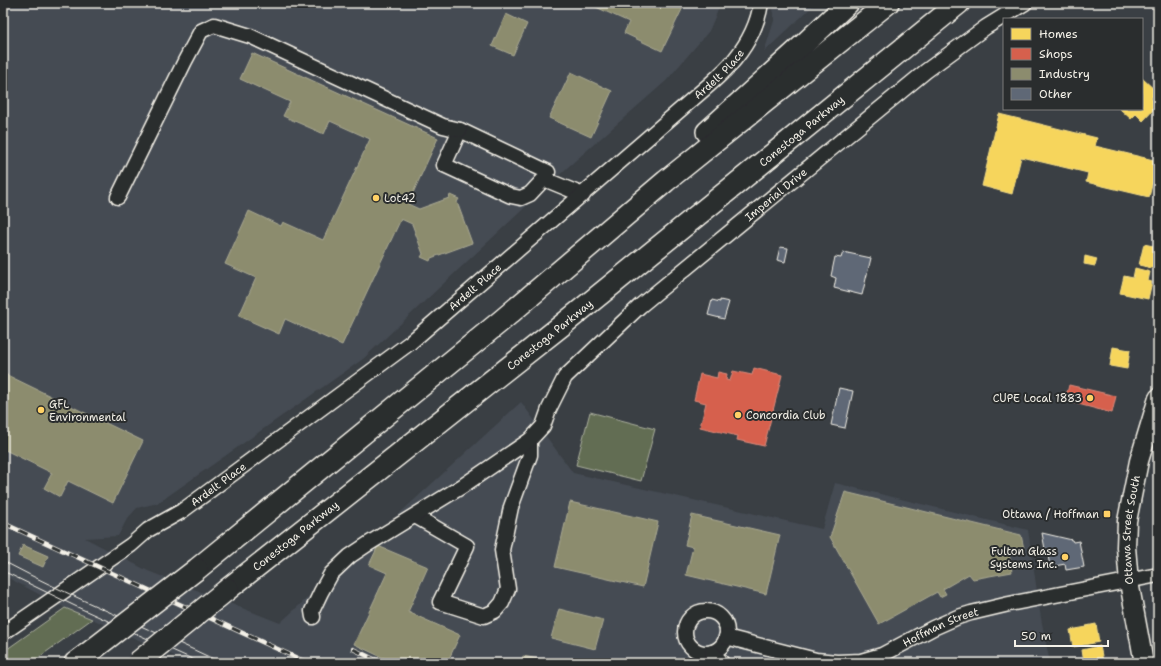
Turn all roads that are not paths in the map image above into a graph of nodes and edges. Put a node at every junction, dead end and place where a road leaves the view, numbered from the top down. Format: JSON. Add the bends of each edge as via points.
{"nodes":[{"id":1,"x":761,"y":3,"type":"edge"},
{"id":2,"x":848,"y":3,"type":"edge"},
{"id":3,"x":888,"y":3,"type":"edge"},
{"id":4,"x":959,"y":3,"type":"edge"},
{"id":5,"x":1025,"y":3,"type":"edge"},
{"id":6,"x":460,"y":130,"type":"junction"},
{"id":7,"x":544,"y":179,"type":"junction"},
{"id":8,"x":666,"y":181,"type":"junction"},
{"id":9,"x":583,"y":195,"type":"junction"},
{"id":10,"x":118,"y":197,"type":"dead end"},
{"id":11,"x":1158,"y":398,"type":"edge"},
{"id":12,"x":530,"y":440,"type":"junction"},
{"id":13,"x":415,"y":516,"type":"junction"},
{"id":14,"x":1158,"y":575,"type":"edge"},
{"id":15,"x":1129,"y":582,"type":"junction"},
{"id":16,"x":313,"y":617,"type":"dead end"},
{"id":17,"x":3,"y":633,"type":"edge"},
{"id":18,"x":726,"y":637,"type":"junction"},
{"id":19,"x":705,"y":656,"type":"edge"},
{"id":20,"x":81,"y":658,"type":"edge"},
{"id":21,"x":793,"y":659,"type":"edge"},
{"id":22,"x":137,"y":663,"type":"edge"},
{"id":23,"x":722,"y":663,"type":"edge"},
{"id":24,"x":1144,"y":663,"type":"edge"}],
"edges":[{"from":1,"to":9,"type":"street","name":"Ardelt Place","via":[[755,24],[735,59],[709,85]]},
{"from":2,"to":8,"type":"highway","via":[[680,155]]},
{"from":3,"to":8,"type":"highway"},
{"from":4,"to":22,"type":"highway","name":"Conestoga Parkway","bridge":true,"via":[[561,326]]},
{"from":5,"to":12,"type":"street","name":"Imperial Drive","via":[[986,27],[926,71],[640,306],[565,377],[543,426]]},
{"from":6,"to":7,"type":"street","via":[[548,172]]},
{"from":6,"to":7,"type":"street","via":[[444,164],[511,196],[521,198],[530,194]]},
{"from":6,"to":10,"type":"street","via":[[443,126],[250,36],[214,25],[201,31]]},
{"from":7,"to":9,"type":"street"},
{"from":8,"to":20,"type":"highway","bridge":true,"via":[[495,326],[197,569]]},
{"from":9,"to":17,"type":"street","name":"Ardelt Place","via":[[411,342],[182,511],[148,530],[131,545]]},
{"from":11,"to":15,"type":"main road","name":"Ottawa Street South","via":[[1139,461],[1127,521]]},
{"from":12,"to":13,"type":"street","name":"Imperial Drive"},
{"from":12,"to":13,"type":"street","via":[[530,455],[511,507],[502,550],[508,589],[495,611],[484,616],[440,602],[467,546]]},
{"from":13,"to":16,"type":"street","name":"Imperial Drive","via":[[350,556],[331,574],[312,612]]},
{"from":14,"to":15,"type":"street","name":"Hoffman Street"},
{"from":15,"to":21,"type":"street","name":"Hoffman Street","via":[[971,613],[946,622],[890,652],[871,659],[837,662]]},
{"from":15,"to":24,"type":"main road","name":"Ottawa Street South"},
{"from":18,"to":19,"type":"street","via":[[718,648]]},
{"from":18,"to":19,"type":"street","via":[[725,624],[715,613],[709,611],[695,614],[686,625],[686,639],[695,650]]},
{"from":18,"to":21,"type":"street","name":"Hoffman Street"},
{"from":19,"to":23,"type":"street"}]}
